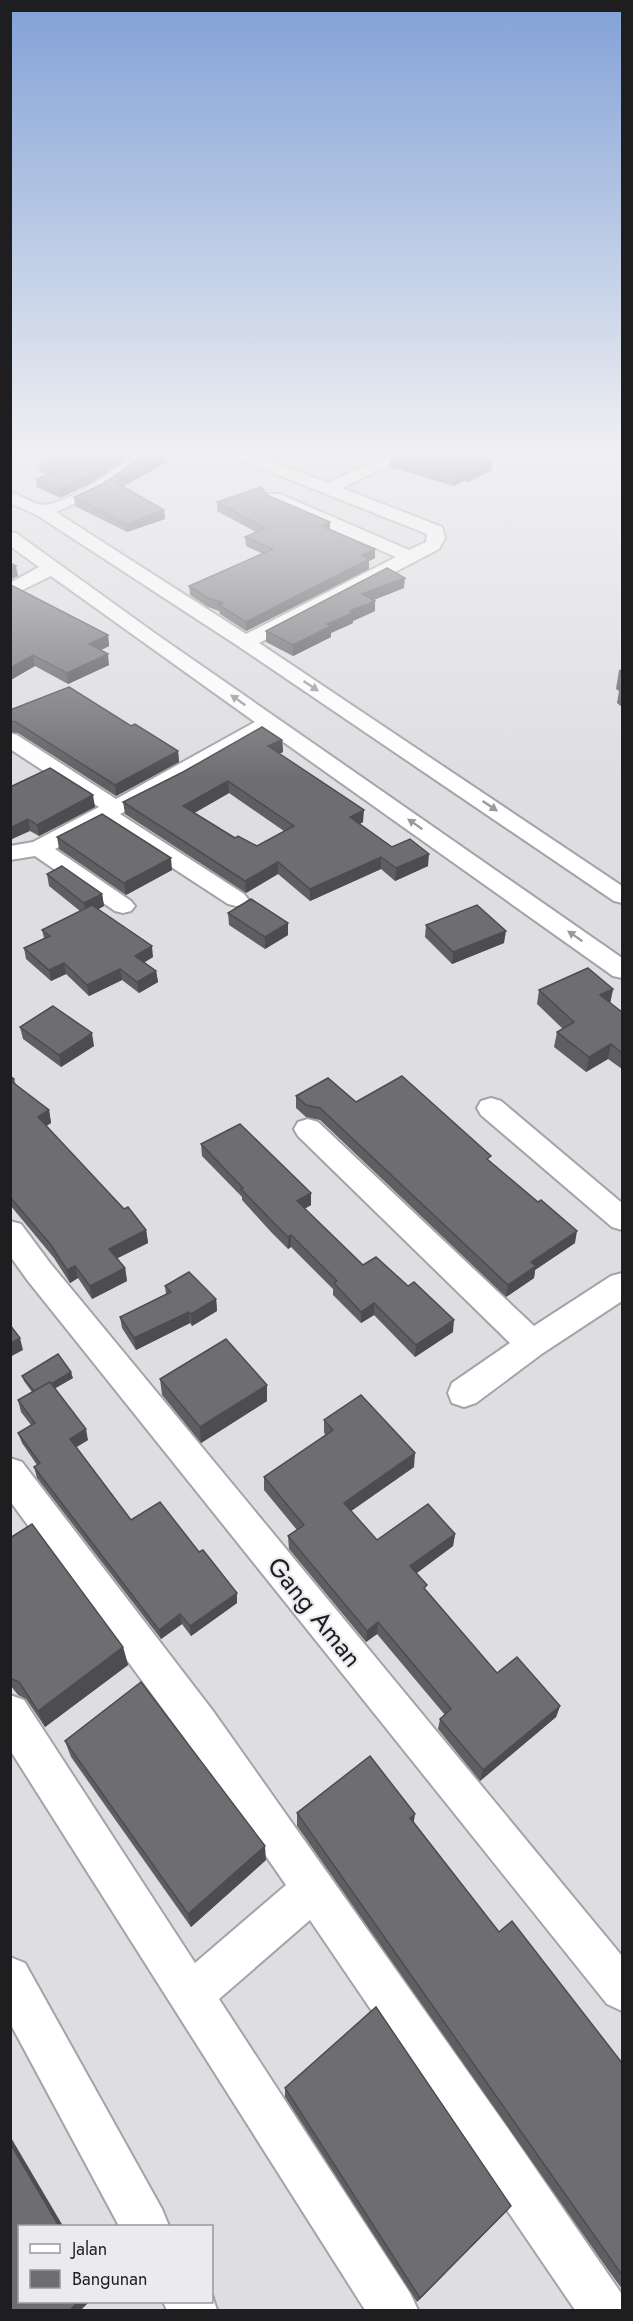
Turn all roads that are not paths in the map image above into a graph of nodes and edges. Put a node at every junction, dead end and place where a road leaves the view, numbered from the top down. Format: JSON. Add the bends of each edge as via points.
{"nodes":[{"id":1,"x":45,"y":563,"type":"edge"},
{"id":2,"x":123,"y":563,"type":"edge"},
{"id":3,"x":398,"y":563,"type":"edge"},
{"id":4,"x":51,"y":568,"type":"junction"},
{"id":5,"x":10,"y":591,"type":"edge"},
{"id":6,"x":244,"y":642,"type":"junction"},
{"id":7,"x":270,"y":722,"type":"junction"},
{"id":8,"x":10,"y":739,"type":"edge"},
{"id":9,"x":109,"y":810,"type":"junction"},
{"id":10,"x":39,"y":848,"type":"junction"},
{"id":11,"x":10,"y":853,"type":"edge"},
{"id":12,"x":622,"y":896,"type":"edge"},
{"id":13,"x":236,"y":899,"type":"dead end"},
{"id":14,"x":123,"y":906,"type":"dead end"},
{"id":15,"x":622,"y":970,"type":"edge"},
{"id":16,"x":491,"y":1108,"type":"dead end"},
{"id":17,"x":308,"y":1129,"type":"dead end"},
{"id":18,"x":622,"y":1219,"type":"edge"},
{"id":19,"x":10,"y":1232,"type":"edge"},
{"id":20,"x":622,"y":1285,"type":"edge"},
{"id":21,"x":532,"y":1344,"type":"junction"},
{"id":22,"x":464,"y":1393,"type":"dead end"},
{"id":23,"x":10,"y":1473,"type":"edge"},
{"id":24,"x":10,"y":1714,"type":"edge"},
{"id":25,"x":312,"y":1890,"type":"junction"},
{"id":26,"x":10,"y":1978,"type":"edge"},
{"id":27,"x":622,"y":1989,"type":"edge"},
{"id":28,"x":191,"y":1995,"type":"junction"},
{"id":29,"x":144,"y":2225,"type":"edge"},
{"id":30,"x":393,"y":2310,"type":"edge"},
{"id":31,"x":604,"y":2310,"type":"edge"}],
"edges":[{"from":1,"to":4,"type":"street"},
{"from":2,"to":6,"type":"street"},
{"from":3,"to":6,"type":"street"},
{"from":4,"to":5,"type":"street"},
{"from":7,"to":4,"type":"street","one_way":true},
{"from":6,"to":12,"type":"street","one_way":true},
{"from":7,"to":9,"type":"street"},
{"from":15,"to":7,"type":"street","one_way":true},
{"from":8,"to":9,"type":"street"},
{"from":9,"to":10,"type":"street"},
{"from":9,"to":13,"type":"street"},
{"from":10,"to":11,"type":"street"},
{"from":10,"to":14,"type":"street"},
{"from":16,"to":18,"type":"street"},
{"from":17,"to":21,"type":"street"},
{"from":19,"to":27,"type":"street","name":"Gang Aman"},
{"from":20,"to":21,"type":"street"},
{"from":21,"to":22,"type":"street"},
{"from":23,"to":25,"type":"street","via":[[199,1725]]},
{"from":24,"to":28,"type":"street"},
{"from":25,"to":28,"type":"street"},
{"from":25,"to":31,"type":"street"},
{"from":26,"to":29,"type":"street"},
{"from":28,"to":30,"type":"street"}]}
